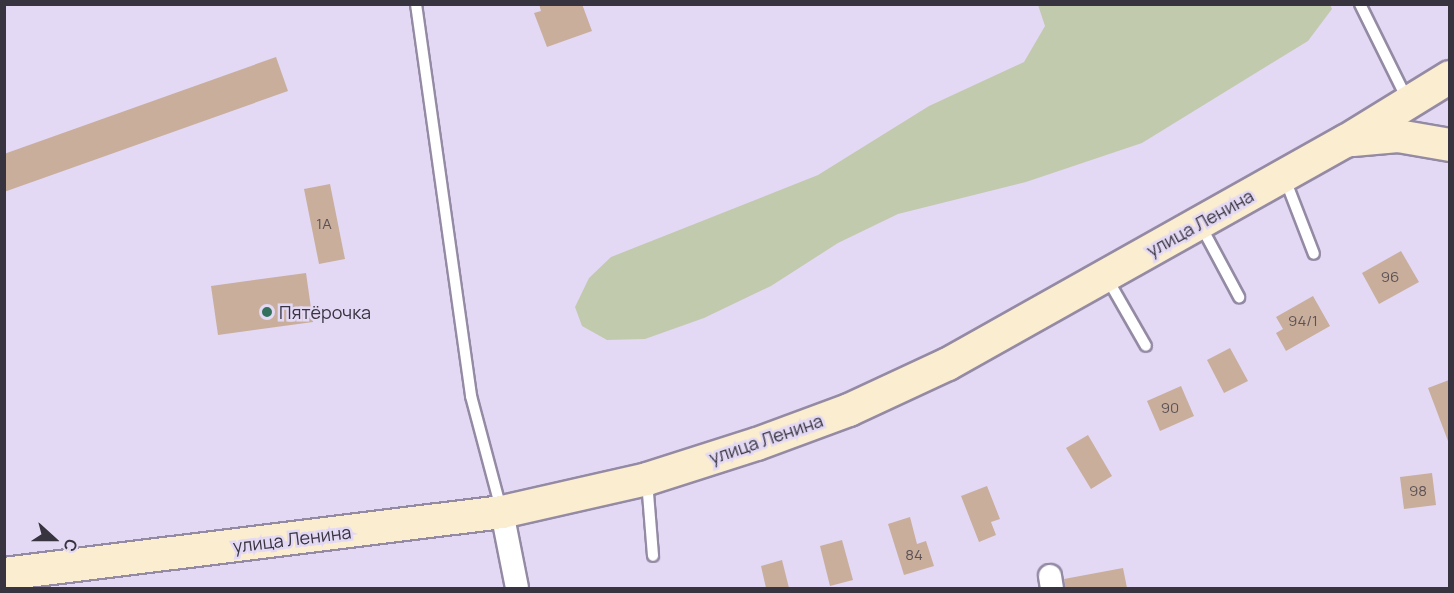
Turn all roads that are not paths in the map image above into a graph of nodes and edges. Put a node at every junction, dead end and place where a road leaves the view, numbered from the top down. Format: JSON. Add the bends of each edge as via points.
{"nodes":[{"id":1,"x":416,"y":4,"type":"edge"},
{"id":2,"x":1360,"y":4,"type":"edge"},
{"id":3,"x":1449,"y":77,"type":"edge"},
{"id":4,"x":1408,"y":101,"type":"junction"},
{"id":5,"x":1346,"y":141,"type":"junction"},
{"id":6,"x":1449,"y":145,"type":"edge"},
{"id":7,"x":1284,"y":176,"type":"junction"},
{"id":8,"x":1199,"y":223,"type":"junction"},
{"id":9,"x":1314,"y":254,"type":"dead end"},
{"id":10,"x":1106,"y":276,"type":"junction"},
{"id":11,"x":1239,"y":297,"type":"dead end"},
{"id":12,"x":1146,"y":346,"type":"dead end"},
{"id":13,"x":647,"y":479,"type":"junction"},
{"id":14,"x":502,"y":512,"type":"junction"},
{"id":15,"x":652,"y":556,"type":"dead end"},
{"id":16,"x":4,"y":574,"type":"edge"},
{"id":17,"x":57,"y":578,"type":"edge"},
{"id":18,"x":517,"y":588,"type":"edge"}],
"edges":[{"from":1,"to":14,"type":"lane","via":[[471,396]]},
{"from":2,"to":4,"type":"lane"},
{"from":3,"to":4,"type":"main road","name":"улица Ленина"},
{"from":4,"to":5,"type":"main road","name":"улица Ленина"},
{"from":5,"to":6,"type":"main road","via":[[1398,136]]},
{"from":5,"to":7,"type":"main road","name":"улица Ленина"},
{"from":7,"to":8,"type":"main road","name":"улица Ленина"},
{"from":7,"to":9,"type":"lane"},
{"from":8,"to":10,"type":"main road","name":"улица Ленина"},
{"from":8,"to":11,"type":"lane"},
{"from":10,"to":12,"type":"lane"},
{"from":10,"to":13,"type":"main road","name":"улица Ленина","via":[[948,364],[849,410]]},
{"from":13,"to":14,"type":"main road","name":"улица Ленина"},
{"from":13,"to":15,"type":"lane"},
{"from":14,"to":17,"type":"main road","name":"улица Ленина"},
{"from":14,"to":18,"type":"street"},
{"from":16,"to":17,"type":"main road","name":"улица Ленина"}]}
